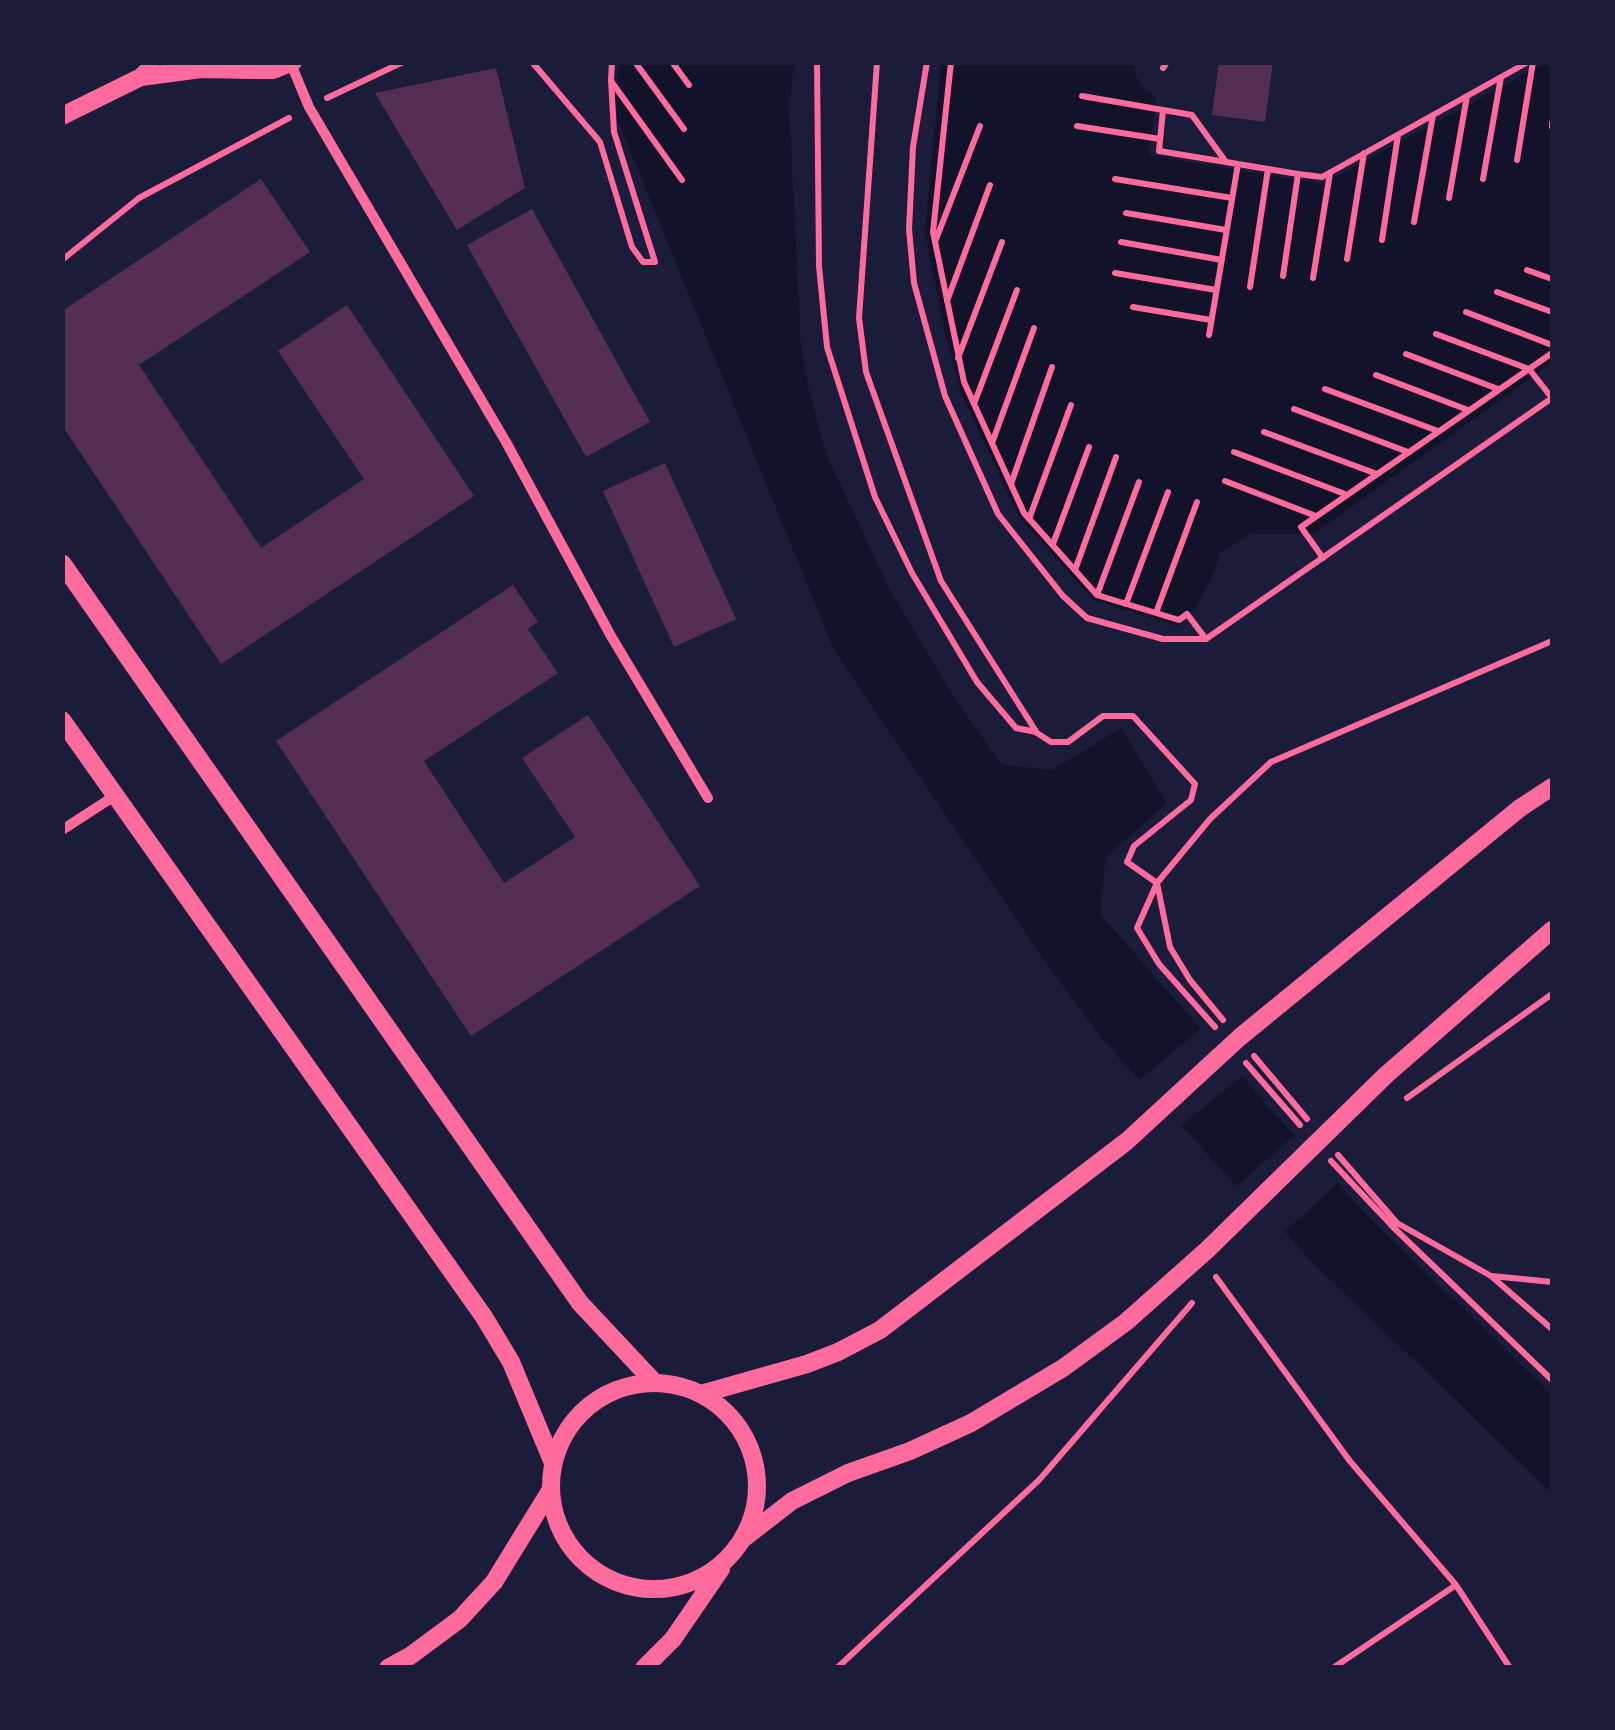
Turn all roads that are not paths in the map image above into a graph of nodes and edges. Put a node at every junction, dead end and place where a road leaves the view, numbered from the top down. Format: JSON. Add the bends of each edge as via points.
{"nodes":[{"id":1,"x":156,"y":62,"type":"edge"},
{"id":2,"x":235,"y":62,"type":"edge"},
{"id":3,"x":292,"y":63,"type":"edge"},
{"id":4,"x":254,"y":70,"type":"junction"},
{"id":5,"x":141,"y":76,"type":"junction"},
{"id":6,"x":62,"y":116,"type":"edge"},
{"id":7,"x":62,"y":563,"type":"edge"},
{"id":8,"x":62,"y":720,"type":"edge"},
{"id":9,"x":1552,"y":787,"type":"edge"},
{"id":10,"x":117,"y":795,"type":"junction"},
{"id":11,"x":708,"y":798,"type":"dead end"},
{"id":12,"x":62,"y":830,"type":"edge"},
{"id":13,"x":1552,"y":930,"type":"edge"},
{"id":14,"x":655,"y":1382,"type":"junction"},
{"id":15,"x":701,"y":1394,"type":"junction"},
{"id":16,"x":553,"y":1463,"type":"junction"},
{"id":17,"x":550,"y":1492,"type":"junction"},
{"id":18,"x":743,"y":1539,"type":"junction"},
{"id":19,"x":727,"y":1560,"type":"junction"},
{"id":20,"x":388,"y":1668,"type":"edge"},
{"id":21,"x":644,"y":1668,"type":"edge"}],
"edges":[{"from":1,"to":5,"type":"street"},
{"from":2,"to":4,"type":"street"},
{"from":3,"to":4,"type":"street"},
{"from":3,"to":11,"type":"street","via":[[309,107]]},
{"from":4,"to":5,"type":"street"},
{"from":5,"to":6,"type":"street"},
{"from":7,"to":14,"type":"street","via":[[580,1303]]},
{"from":8,"to":10,"type":"street"},
{"from":9,"to":15,"type":"street","via":[[1306,982],[1127,1141],[880,1330],[807,1364]]},
{"from":10,"to":12,"type":"street"},
{"from":10,"to":16,"type":"street","via":[[484,1318],[511,1362]]},
{"from":13,"to":18,"type":"street","via":[[1386,1075],[1126,1322],[971,1422],[792,1501]]},
{"from":14,"to":15,"type":"street"},
{"from":14,"to":16,"type":"street","via":[[627,1386],[579,1414]]},
{"from":15,"to":18,"type":"street","via":[[728,1414],[748,1442],[757,1474],[756,1508]]},
{"from":16,"to":17,"type":"street"},
{"from":17,"to":19,"type":"street","via":[[570,1547],[616,1583],[675,1588]]},
{"from":17,"to":20,"type":"street","via":[[494,1582],[460,1619]]},
{"from":18,"to":19,"type":"street"},
{"from":19,"to":21,"type":"street"}]}
